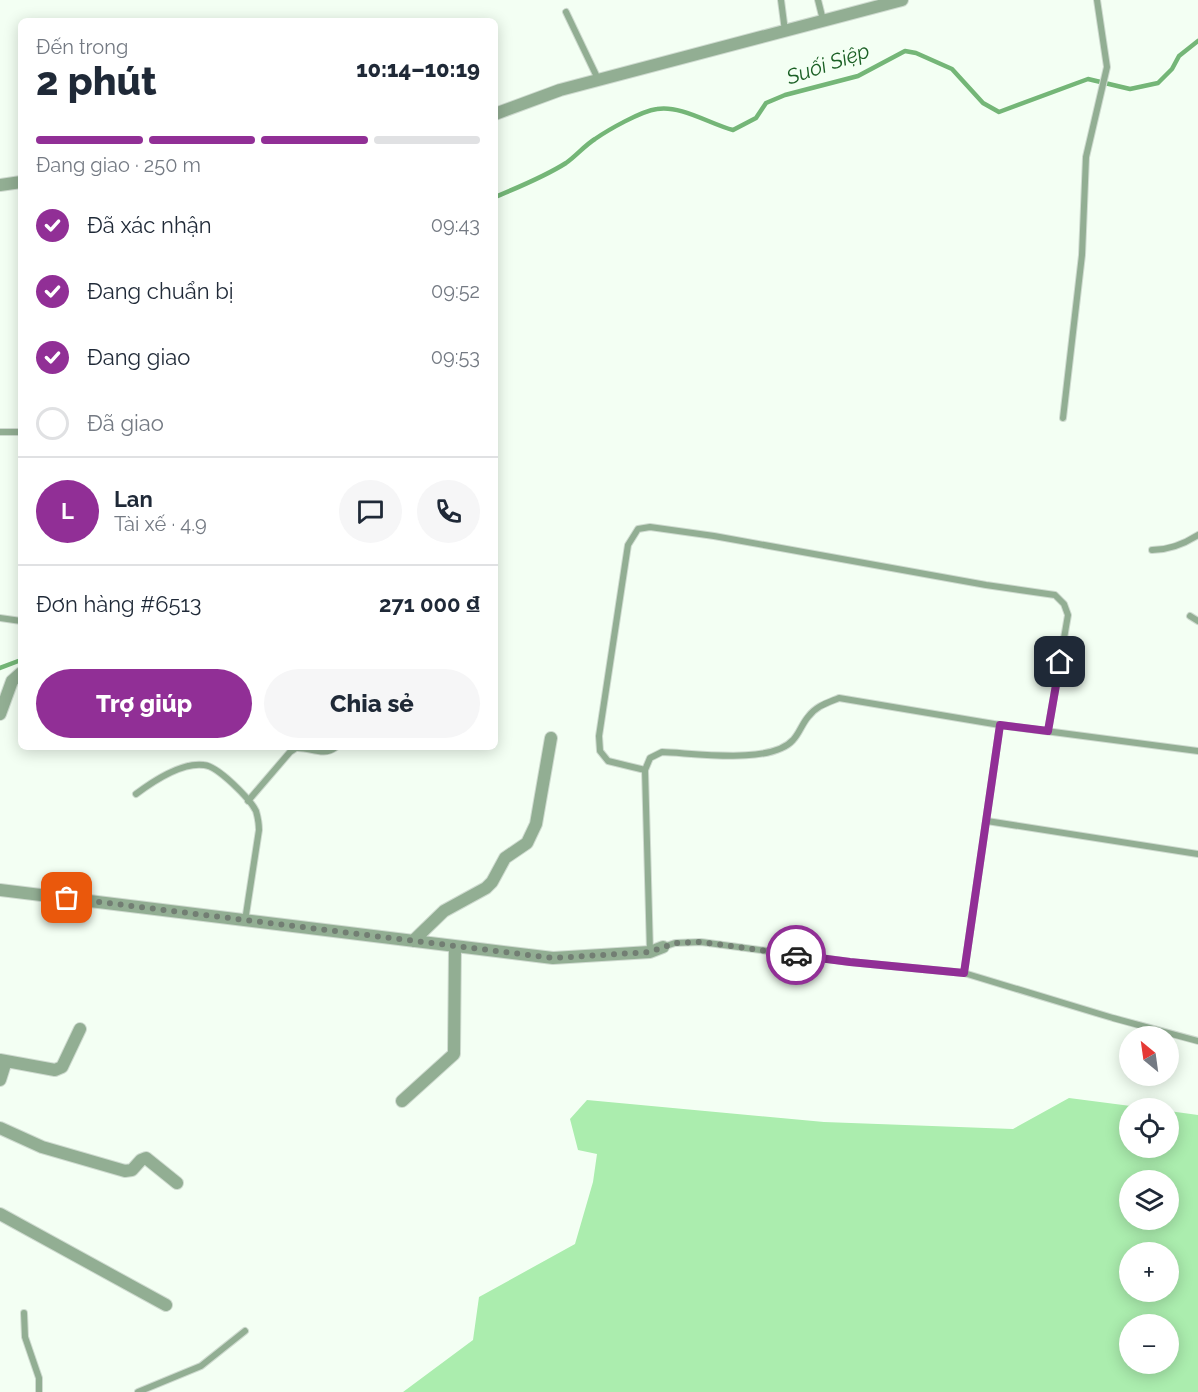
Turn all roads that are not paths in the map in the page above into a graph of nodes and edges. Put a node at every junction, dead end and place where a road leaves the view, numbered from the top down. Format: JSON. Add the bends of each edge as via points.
{"nodes":[{"id":1,"x":781,"y":0,"type":"edge"},
{"id":2,"x":818,"y":0,"type":"edge"},
{"id":3,"x":902,"y":0,"type":"edge"},
{"id":4,"x":1097,"y":0,"type":"edge"},
{"id":5,"x":566,"y":12,"type":"dead end"},
{"id":6,"x":824,"y":21,"type":"junction"},
{"id":7,"x":785,"y":31,"type":"junction"},
{"id":8,"x":598,"y":80,"type":"junction"},
{"id":9,"x":498,"y":113,"type":"edge"},
{"id":10,"x":18,"y":182,"type":"edge"},
{"id":11,"x":0,"y":184,"type":"edge"},
{"id":12,"x":1063,"y":418,"type":"dead end"},
{"id":13,"x":0,"y":432,"type":"edge"},
{"id":14,"x":18,"y":432,"type":"edge"},
{"id":15,"x":1198,"y":535,"type":"edge"},
{"id":16,"x":1152,"y":550,"type":"dead end"},
{"id":17,"x":1191,"y":616,"type":"dead end"},
{"id":18,"x":0,"y":618,"type":"edge"},
{"id":19,"x":18,"y":621,"type":"edge"},
{"id":20,"x":1198,"y":621,"type":"edge"},
{"id":21,"x":18,"y":676,"type":"edge"},
{"id":22,"x":0,"y":714,"type":"edge"},
{"id":23,"x":1000,"y":725,"type":"junction"},
{"id":24,"x":1048,"y":731,"type":"junction"},
{"id":25,"x":551,"y":738,"type":"dead end"},
{"id":26,"x":293,"y":750,"type":"edge"},
{"id":27,"x":310,"y":750,"type":"edge"},
{"id":28,"x":332,"y":750,"type":"edge"},
{"id":29,"x":1198,"y":751,"type":"edge"},
{"id":30,"x":645,"y":770,"type":"junction"},
{"id":31,"x":136,"y":794,"type":"dead end"},
{"id":32,"x":248,"y":801,"type":"junction"},
{"id":33,"x":987,"y":821,"type":"junction"},
{"id":34,"x":1198,"y":854,"type":"edge"},
{"id":35,"x":0,"y":890,"type":"edge"},
{"id":36,"x":245,"y":921,"type":"junction"},
{"id":37,"x":413,"y":941,"type":"junction"},
{"id":38,"x":455,"y":946,"type":"junction"},
{"id":39,"x":663,"y":947,"type":"joint"},
{"id":40,"x":650,"y":952,"type":"junction"},
{"id":41,"x":964,"y":973,"type":"junction"},
{"id":42,"x":80,"y":1029,"type":"dead end"},
{"id":43,"x":1198,"y":1041,"type":"edge"},
{"id":44,"x":3,"y":1060,"type":"edge"},
{"id":45,"x":0,"y":1080,"type":"edge"},
{"id":46,"x":402,"y":1101,"type":"dead end"},
{"id":47,"x":0,"y":1128,"type":"edge"},
{"id":48,"x":177,"y":1183,"type":"dead end"},
{"id":49,"x":0,"y":1214,"type":"edge"},
{"id":50,"x":166,"y":1305,"type":"dead end"},
{"id":51,"x":24,"y":1313,"type":"dead end"},
{"id":52,"x":245,"y":1330,"type":"dead end"},
{"id":53,"x":39,"y":1392,"type":"edge"},
{"id":54,"x":138,"y":1392,"type":"edge"}],
"edges":[{"from":1,"to":7,"type":"lane"},
{"from":2,"to":6,"type":"lane"},
{"from":3,"to":6,"type":"street"},
{"from":4,"to":12,"type":"lane","via":[[1107,67],[1086,158],[1082,255]]},
{"from":5,"to":8,"type":"lane"},
{"from":6,"to":7,"type":"street"},
{"from":7,"to":8,"type":"street"},
{"from":8,"to":9,"type":"street"},
{"from":10,"to":11,"type":"street"},
{"from":13,"to":14,"type":"lane"},
{"from":15,"to":16,"type":"lane","via":[[1188,542]]},
{"from":17,"to":20,"type":"lane"},
{"from":18,"to":19,"type":"lane"},
{"from":21,"to":22,"type":"street","via":[[12,681]]},
{"from":23,"to":24,"type":"lane"},
{"from":23,"to":30,"type":"lane","via":[[839,698],[821,705],[793,741],[773,753],[747,756],[662,752],[650,758]]},
{"from":23,"to":33,"type":"lane"},
{"from":24,"to":29,"type":"lane"},
{"from":24,"to":30,"type":"lane","via":[[1068,615],[1055,595],[714,536],[638,529],[628,545],[599,736],[600,751],[608,761]]},
{"from":25,"to":37,"type":"street","via":[[536,824],[527,843],[505,858],[486,888],[444,911]]},
{"from":26,"to":32,"type":"lane"},
{"from":27,"to":28,"type":"lane"},
{"from":30,"to":40,"type":"lane"},
{"from":31,"to":32,"type":"lane","via":[[154,780],[203,764],[240,790]]},
{"from":32,"to":36,"type":"lane","via":[[255,809],[259,830]]},
{"from":33,"to":34,"type":"lane"},
{"from":33,"to":41,"type":"lane"},
{"from":35,"to":36,"type":"street"},
{"from":36,"to":37,"type":"street"},
{"from":37,"to":38,"type":"street"},
{"from":38,"to":40,"type":"street","via":[[553,958]]},
{"from":38,"to":46,"type":"street","via":[[454,1054]]},
{"from":39,"to":40,"type":"street"},
{"from":39,"to":41,"type":"lane","via":[[701,942]]},
{"from":41,"to":43,"type":"lane"},
{"from":42,"to":44,"type":"street","via":[[62,1067],[55,1070]]},
{"from":44,"to":45,"type":"street"},
{"from":47,"to":48,"type":"street","via":[[42,1147],[125,1171],[146,1158]]},
{"from":49,"to":50,"type":"street"},
{"from":51,"to":53,"type":"lane","via":[[25,1337],[39,1378]]},
{"from":52,"to":54,"type":"lane","via":[[201,1366]]}]}
